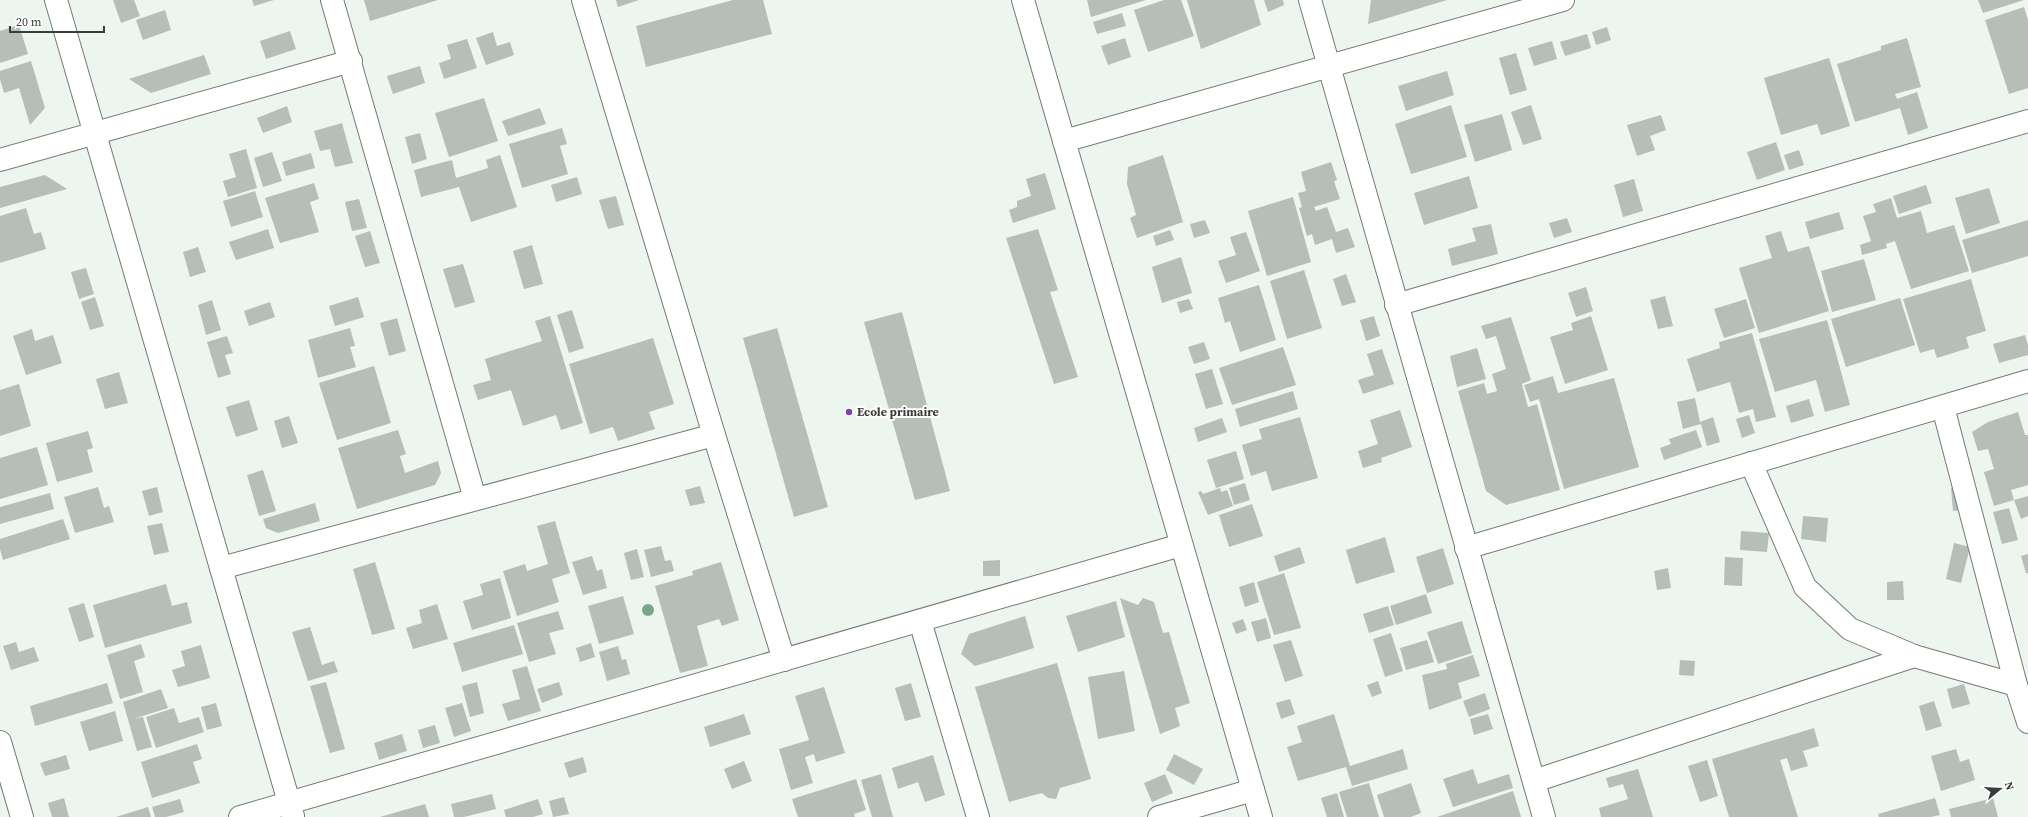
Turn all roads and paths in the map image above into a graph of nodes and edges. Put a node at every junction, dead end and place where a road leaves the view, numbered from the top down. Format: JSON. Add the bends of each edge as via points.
{"nodes":[{"id":1,"x":56,"y":0,"type":"edge"},
{"id":2,"x":332,"y":0,"type":"edge"},
{"id":3,"x":583,"y":0,"type":"edge"},
{"id":4,"x":1023,"y":0,"type":"edge"},
{"id":5,"x":1310,"y":0,"type":"edge"},
{"id":6,"x":1563,"y":0,"type":"edge"},
{"id":7,"x":351,"y":61,"type":"junction"},
{"id":8,"x":1328,"y":66,"type":"junction"},
{"id":9,"x":2028,"y":121,"type":"edge"},
{"id":10,"x":94,"y":133,"type":"junction"},
{"id":11,"x":1064,"y":141,"type":"junction"},
{"id":12,"x":0,"y":160,"type":"edge"},
{"id":13,"x":1396,"y":305,"type":"junction"},
{"id":14,"x":2028,"y":381,"type":"edge"},
{"id":15,"x":1943,"y":407,"type":"junction"},
{"id":16,"x":714,"y":435,"type":"junction"},
{"id":17,"x":1751,"y":463,"type":"junction"},
{"id":18,"x":475,"y":499,"type":"junction"},
{"id":19,"x":1181,"y":545,"type":"junction"},
{"id":20,"x":1466,"y":548,"type":"junction"},
{"id":21,"x":221,"y":568,"type":"junction"},
{"id":22,"x":920,"y":621,"type":"junction"},
{"id":23,"x":1914,"y":656,"type":"junction"},
{"id":24,"x":784,"y":660,"type":"junction"},
{"id":25,"x":2016,"y":684,"type":"junction"},
{"id":26,"x":2028,"y":722,"type":"edge"},
{"id":27,"x":0,"y":742,"type":"edge"},
{"id":28,"x":1534,"y":781,"type":"junction"},
{"id":29,"x":1253,"y":790,"type":"junction"},
{"id":30,"x":291,"y":810,"type":"edge"},
{"id":31,"x":22,"y":817,"type":"edge"},
{"id":32,"x":240,"y":817,"type":"edge"},
{"id":33,"x":978,"y":817,"type":"edge"},
{"id":34,"x":1159,"y":817,"type":"edge"},
{"id":35,"x":1261,"y":817,"type":"edge"},
{"id":36,"x":1544,"y":817,"type":"edge"}],
"edges":[{"from":1,"to":10,"type":"street"},
{"from":2,"to":7,"type":"street"},
{"from":3,"to":16,"type":"street"},
{"from":4,"to":11,"type":"street"},
{"from":5,"to":8,"type":"street"},
{"from":6,"to":8,"type":"street"},
{"from":7,"to":10,"type":"street"},
{"from":7,"to":18,"type":"street"},
{"from":8,"to":11,"type":"street"},
{"from":8,"to":13,"type":"street"},
{"from":9,"to":13,"type":"street"},
{"from":10,"to":12,"type":"street"},
{"from":10,"to":21,"type":"street"},
{"from":11,"to":19,"type":"street"},
{"from":13,"to":20,"type":"street"},
{"from":14,"to":15,"type":"street"},
{"from":15,"to":17,"type":"street"},
{"from":15,"to":25,"type":"street"},
{"from":16,"to":18,"type":"street"},
{"from":16,"to":24,"type":"street"},
{"from":17,"to":20,"type":"street"},
{"from":17,"to":23,"type":"street","via":[[1805,587],[1850,629]]},
{"from":18,"to":21,"type":"street"},
{"from":19,"to":22,"type":"street"},
{"from":19,"to":29,"type":"street"},
{"from":20,"to":28,"type":"street"},
{"from":21,"to":30,"type":"street"},
{"from":22,"to":24,"type":"street"},
{"from":22,"to":33,"type":"street"},
{"from":23,"to":25,"type":"street"},
{"from":23,"to":28,"type":"street"},
{"from":24,"to":30,"type":"street"},
{"from":25,"to":26,"type":"street"},
{"from":27,"to":31,"type":"street"},
{"from":28,"to":36,"type":"street"},
{"from":29,"to":34,"type":"street"},
{"from":29,"to":35,"type":"street"},
{"from":30,"to":32,"type":"street"}]}
